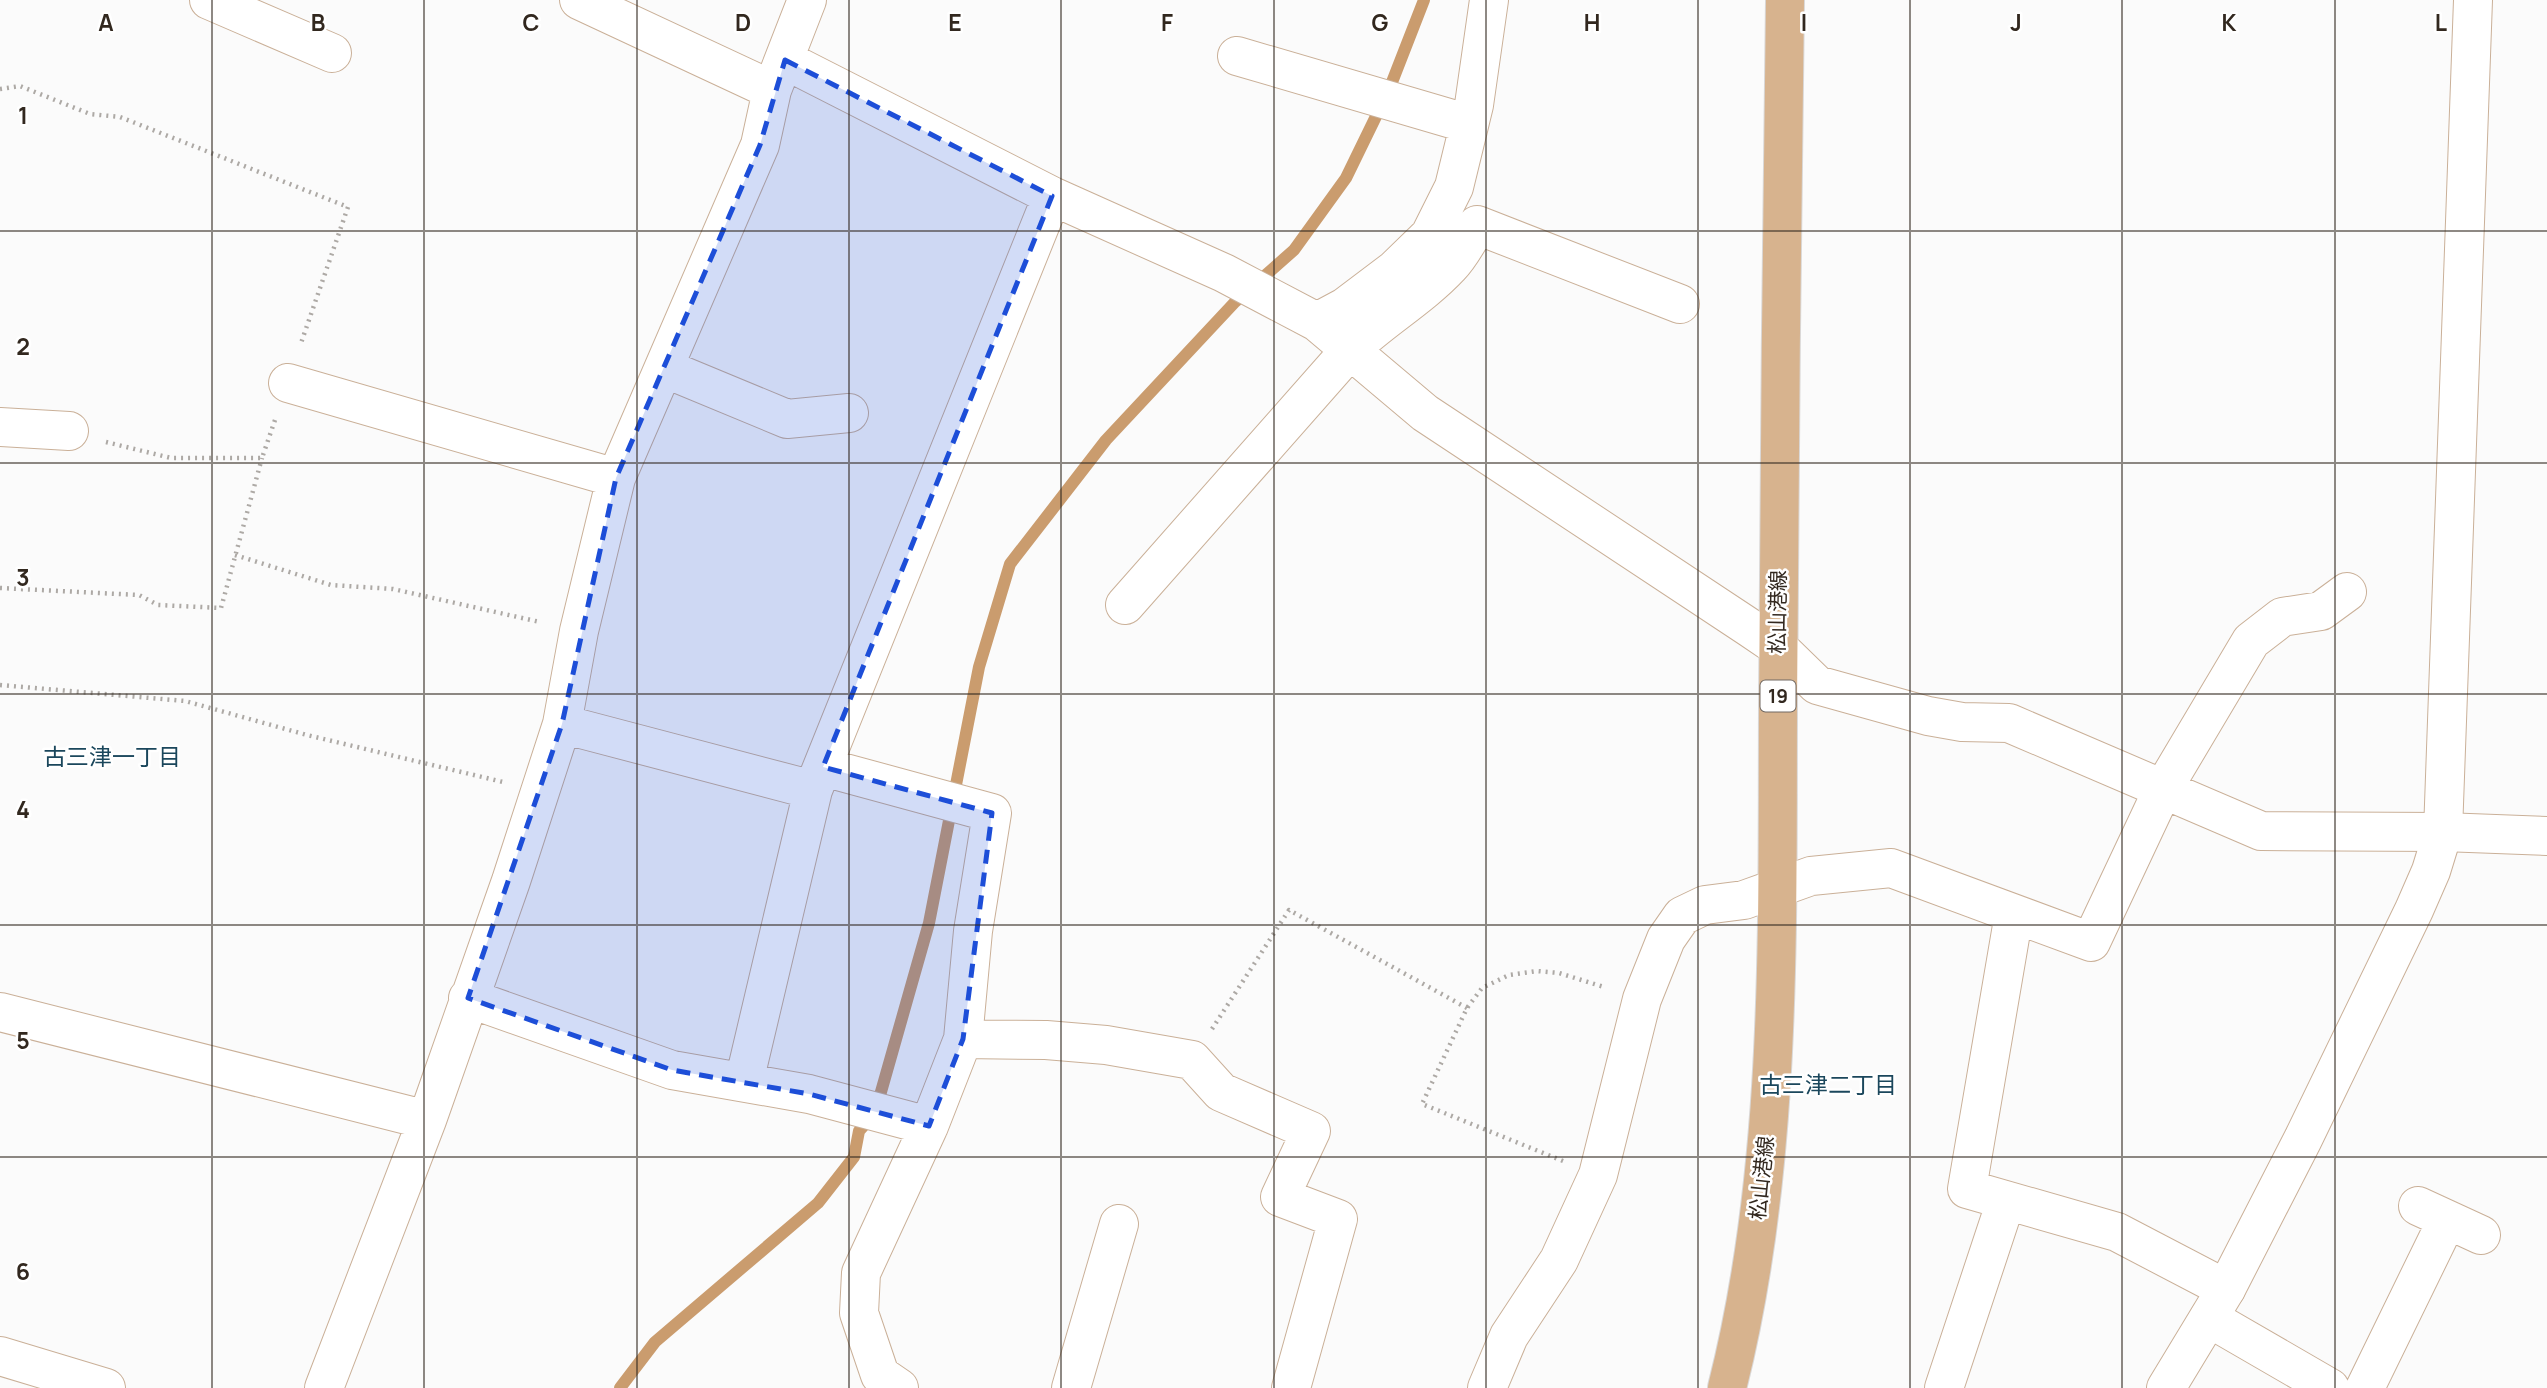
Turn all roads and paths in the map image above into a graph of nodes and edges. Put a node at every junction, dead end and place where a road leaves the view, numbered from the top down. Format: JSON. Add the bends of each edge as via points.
{"nodes":[{"id":1,"x":209,"y":0,"type":"edge"},
{"id":2,"x":579,"y":0,"type":"edge"},
{"id":3,"x":807,"y":0,"type":"edge"},
{"id":4,"x":1489,"y":0,"type":"edge"},
{"id":5,"x":1785,"y":0,"type":"edge"},
{"id":6,"x":2473,"y":0,"type":"edge"},
{"id":7,"x":332,"y":53,"type":"dead end"},
{"id":8,"x":1237,"y":56,"type":"dead end"},
{"id":9,"x":779,"y":75,"type":"junction"},
{"id":10,"x":0,"y":89,"type":"edge"},
{"id":11,"x":1469,"y":124,"type":"junction"},
{"id":12,"x":1052,"y":197,"type":"junction"},
{"id":13,"x":1680,"y":304,"type":"dead end"},
{"id":14,"x":1317,"y":322,"type":"junction"},
{"id":15,"x":1350,"y":350,"type":"junction"},
{"id":16,"x":664,"y":368,"type":"junction"},
{"id":17,"x":288,"y":383,"type":"junction"},
{"id":18,"x":849,"y":413,"type":"dead end"},
{"id":19,"x":0,"y":427,"type":"edge"},
{"id":20,"x":69,"y":431,"type":"joint"},
{"id":21,"x":262,"y":458,"type":"junction"},
{"id":22,"x":616,"y":478,"type":"junction"},
{"id":23,"x":235,"y":555,"type":"junction"},
{"id":24,"x":0,"y":588,"type":"edge"},
{"id":25,"x":2347,"y":592,"type":"dead end"},
{"id":26,"x":1125,"y":605,"type":"dead end"},
{"id":27,"x":579,"y":631,"type":"junction"},
{"id":28,"x":1778,"y":647,"type":"junction"},
{"id":29,"x":0,"y":685,"type":"edge"},
{"id":30,"x":562,"y":724,"type":"junction"},
{"id":31,"x":818,"y":779,"type":"junction"},
{"id":32,"x":2163,"y":789,"type":"junction"},
{"id":33,"x":541,"y":791,"type":"junction"},
{"id":34,"x":2443,"y":832,"type":"junction"},
{"id":35,"x":2547,"y":836,"type":"edge"},
{"id":36,"x":1777,"y":890,"type":"junction"},
{"id":37,"x":2014,"y":914,"type":"junction"},
{"id":38,"x":468,"y":998,"type":"junction"},
{"id":39,"x":1642,"y":999,"type":"junction"},
{"id":40,"x":1467,"y":1008,"type":"junction"},
{"id":41,"x":0,"y":1012,"type":"edge"},
{"id":42,"x":963,"y":1039,"type":"junction"},
{"id":43,"x":1192,"y":1060,"type":"junction"},
{"id":44,"x":744,"y":1082,"type":"junction"},
{"id":45,"x":427,"y":1120,"type":"junction"},
{"id":46,"x":929,"y":1126,"type":"junction"},
{"id":47,"x":1598,"y":1175,"type":"junction"},
{"id":48,"x":2006,"y":1200,"type":"junction"},
{"id":49,"x":2448,"y":1220,"type":"dead end"},
{"id":50,"x":1119,"y":1224,"type":"dead end"},
{"id":51,"x":2218,"y":1303,"type":"junction"},
{"id":52,"x":0,"y":1356,"type":"edge"},
{"id":53,"x":882,"y":1384,"type":"edge"},
{"id":54,"x":106,"y":1388,"type":"edge"},
{"id":55,"x":324,"y":1388,"type":"edge"},
{"id":56,"x":1072,"y":1388,"type":"edge"},
{"id":57,"x":1290,"y":1388,"type":"edge"},
{"id":58,"x":1487,"y":1388,"type":"edge"},
{"id":59,"x":1727,"y":1388,"type":"edge"},
{"id":60,"x":1944,"y":1388,"type":"edge"},
{"id":61,"x":2166,"y":1388,"type":"edge"},
{"id":62,"x":2330,"y":1388,"type":"edge"},
{"id":63,"x":2365,"y":1388,"type":"edge"}],
"edges":[{"from":1,"to":7,"type":"street"},
{"from":2,"to":9,"type":"street"},
{"from":3,"to":9,"type":"street"},
{"from":4,"to":11,"type":"street"},
{"from":5,"to":28,"type":"main road","name":"松山港線","number":"19"},
{"from":6,"to":34,"type":"street"},
{"from":8,"to":11,"type":"street"},
{"from":9,"to":12,"type":"street"},
{"from":9,"to":16,"type":"street","via":[[760,145]]},
{"from":10,"to":17,"type":"path","via":[[20,86],[90,114],[120,117],[348,207]]},
{"from":11,"to":14,"type":"street","via":[[1454,187],[1430,235],[1394,270]]},
{"from":12,"to":14,"type":"street","via":[[1224,273]]},
{"from":12,"to":31,"type":"street"},
{"from":13,"to":15,"type":"street","via":[[1477,225],[1452,265]]},
{"from":14,"to":15,"type":"street"},
{"from":15,"to":26,"type":"street"},
{"from":15,"to":28,"type":"street","via":[[1425,413]]},
{"from":16,"to":18,"type":"street","via":[[787,419]]},
{"from":16,"to":22,"type":"street"},
{"from":17,"to":21,"type":"path"},
{"from":17,"to":22,"type":"street"},
{"from":19,"to":20,"type":"street"},
{"from":20,"to":21,"type":"path","via":[[171,458]]},
{"from":21,"to":23,"type":"path"},
{"from":22,"to":27,"type":"street"},
{"from":23,"to":24,"type":"path","via":[[220,608],[158,605],[139,595]]},
{"from":23,"to":27,"type":"path","via":[[331,585],[393,589]]},
{"from":25,"to":32,"type":"street","via":[[2321,611],[2282,617],[2250,641]]},
{"from":27,"to":30,"type":"street"},
{"from":28,"to":32,"type":"street","via":[[1817,685],[1928,716],[2009,723]]},
{"from":28,"to":36,"type":"main road","name":"松山港線","number":"19"},
{"from":29,"to":33,"type":"path","via":[[185,701]]},
{"from":30,"to":31,"type":"street"},
{"from":30,"to":33,"type":"street"},
{"from":31,"to":42,"type":"street","via":[[992,813],[973,931]]},
{"from":31,"to":44,"type":"street"},
{"from":32,"to":34,"type":"street","via":[[2261,831]]},
{"from":32,"to":37,"type":"street","via":[[2091,942]]},
{"from":33,"to":38,"type":"street"},
{"from":34,"to":35,"type":"street"},
{"from":34,"to":51,"type":"street","via":[[2414,910]]},
{"from":36,"to":37,"type":"street","via":[[1811,876],[1891,868]]},
{"from":36,"to":39,"type":"street","via":[[1705,905],[1682,916],[1666,939]]},
{"from":36,"to":59,"type":"main road","name":"松山港線","number":"19","via":[[1766,1141],[1750,1290]]},
{"from":37,"to":48,"type":"street","via":[[1967,1189]]},
{"from":38,"to":44,"type":"street","via":[[672,1070]]},
{"from":38,"to":45,"type":"street"},
{"from":39,"to":40,"type":"path","via":[[1559,973],[1537,971],[1509,975],[1482,988]]},
{"from":39,"to":47,"type":"street"},
{"from":40,"to":43,"type":"path","via":[[1289,910]]},
{"from":40,"to":47,"type":"path","via":[[1422,1104]]},
{"from":41,"to":45,"type":"street"},
{"from":42,"to":43,"type":"street","via":[[1106,1045]]},
{"from":42,"to":46,"type":"street"},
{"from":43,"to":57,"type":"street","via":[[1221,1092],[1311,1131],[1280,1197],[1338,1219]]},
{"from":44,"to":46,"type":"street"},
{"from":45,"to":55,"type":"street"},
{"from":46,"to":53,"type":"street","via":[[862,1273],[859,1313]]},
{"from":47,"to":58,"type":"street","via":[[1559,1260],[1509,1336]]},
{"from":48,"to":51,"type":"street","via":[[2117,1232]]},
{"from":48,"to":60,"type":"street"},
{"from":49,"to":63,"type":"street"},
{"from":50,"to":56,"type":"street"},
{"from":51,"to":61,"type":"street"},
{"from":51,"to":62,"type":"street"},
{"from":52,"to":54,"type":"street"}]}
